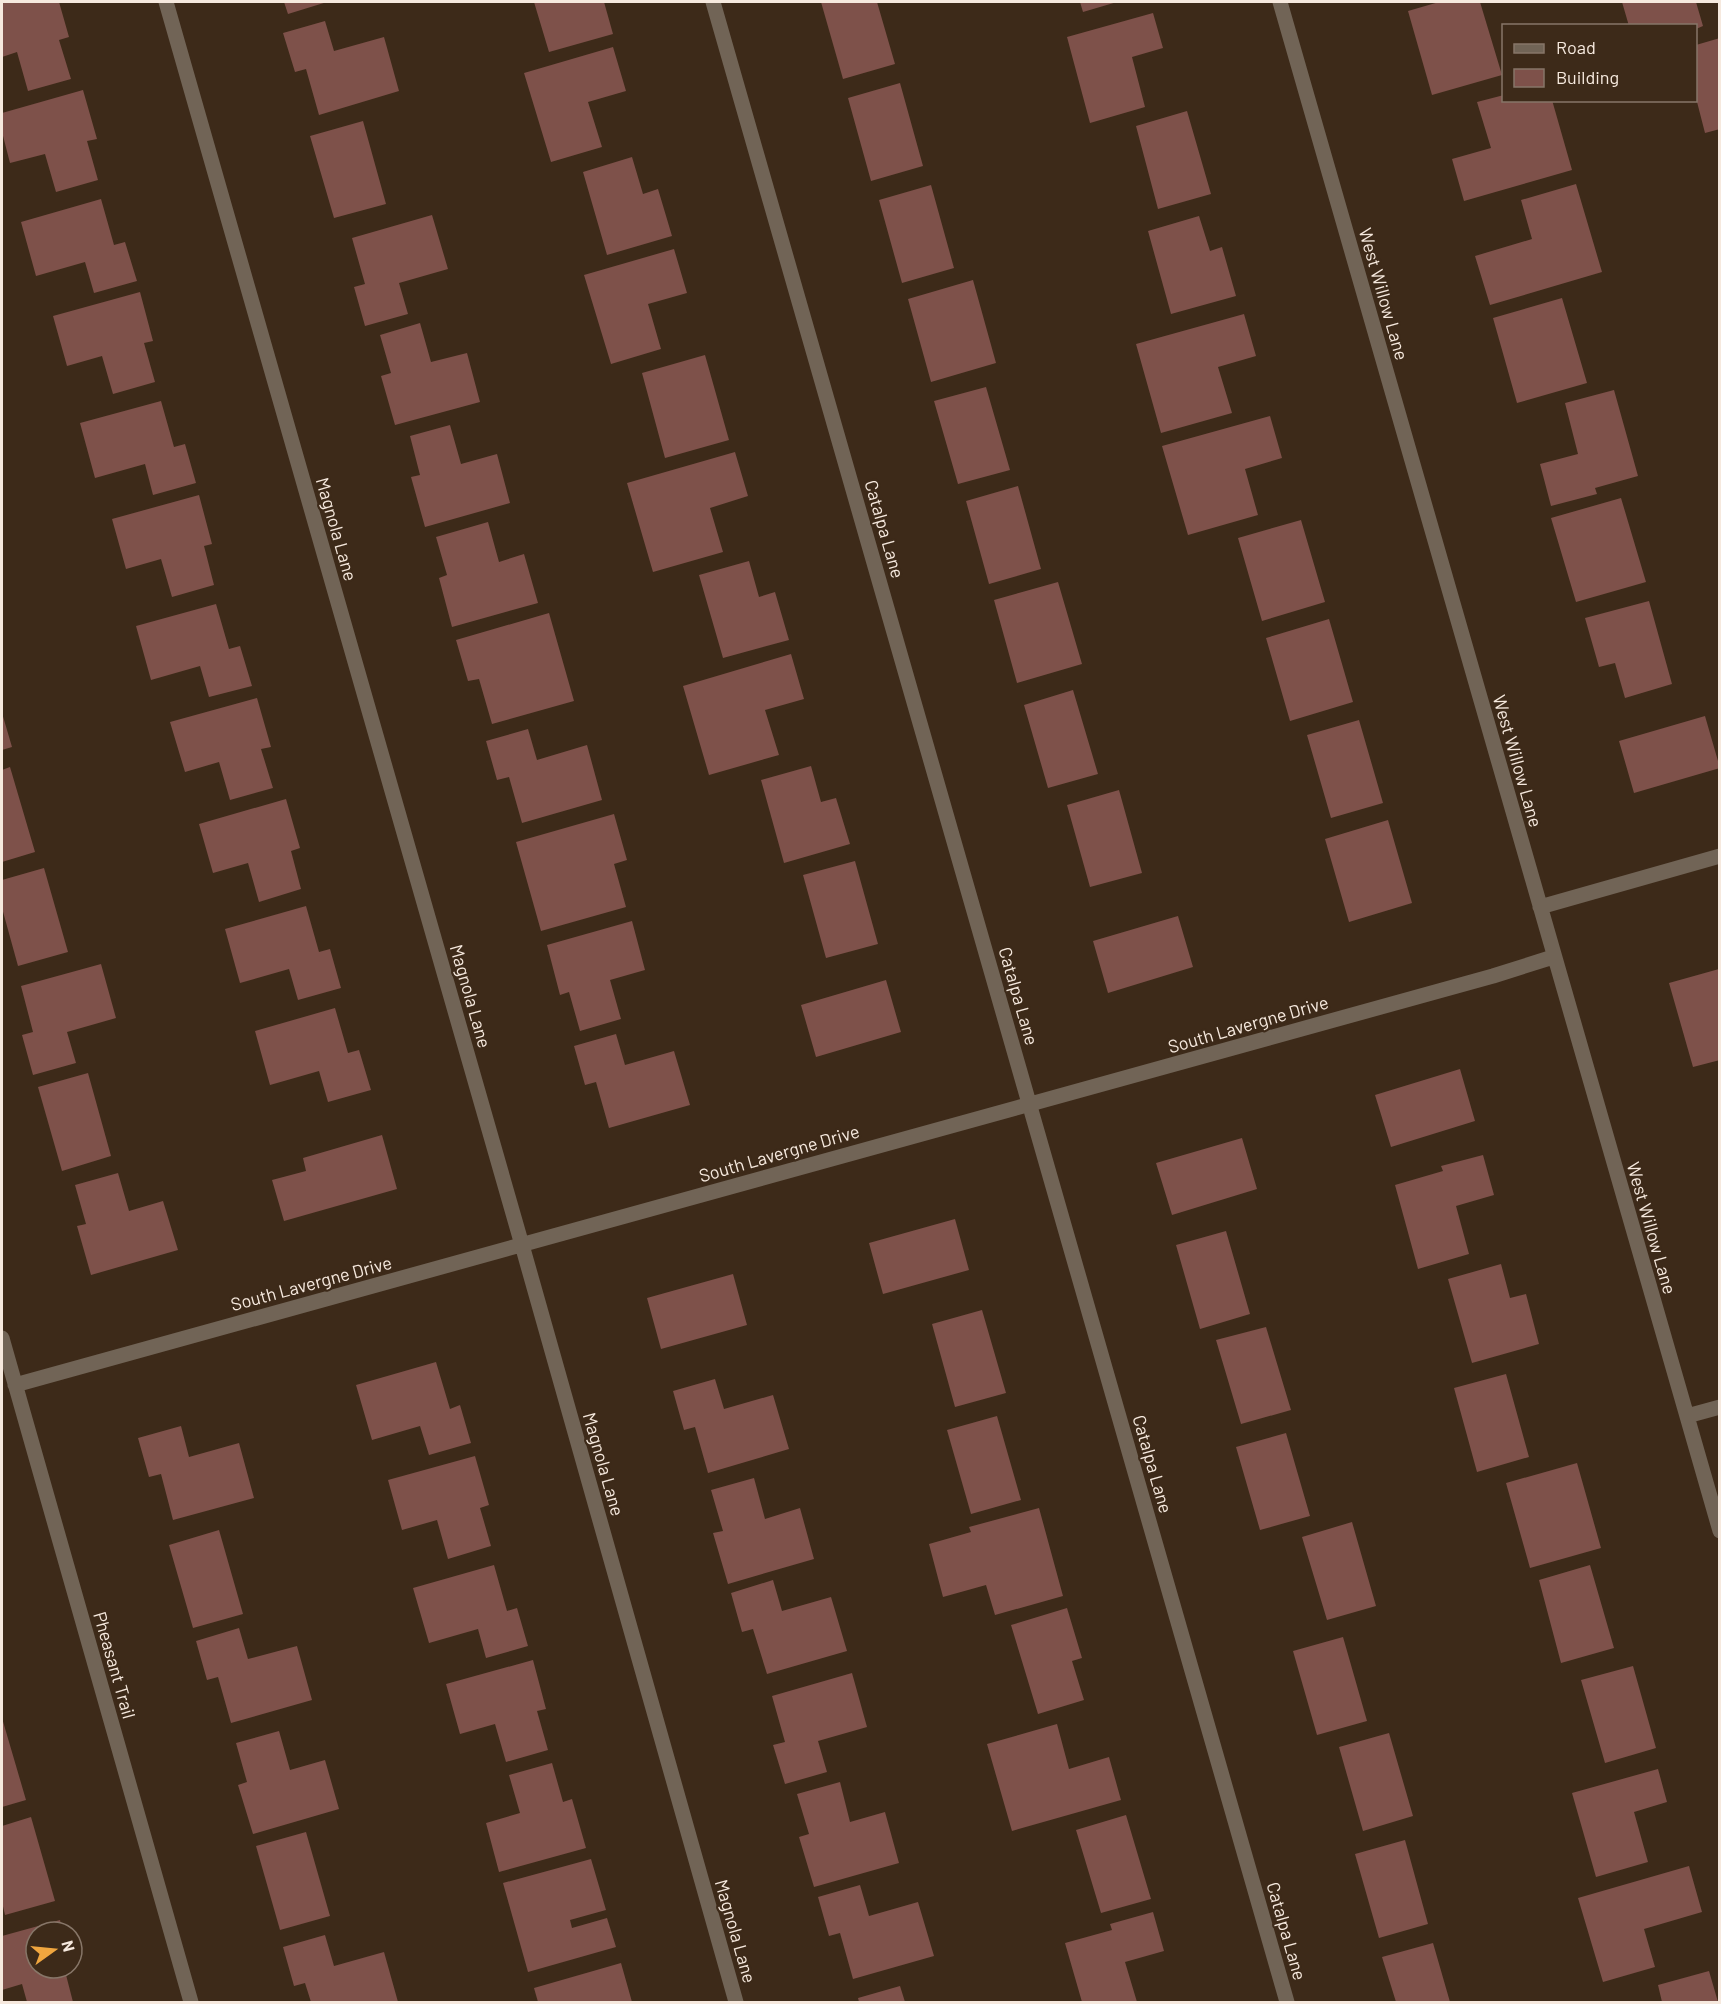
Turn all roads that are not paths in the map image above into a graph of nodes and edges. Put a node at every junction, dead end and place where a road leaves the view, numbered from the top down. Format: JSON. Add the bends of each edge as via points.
{"nodes":[{"id":1,"x":166,"y":2,"type":"edge"},
{"id":2,"x":713,"y":2,"type":"edge"},
{"id":3,"x":1280,"y":2,"type":"edge"},
{"id":4,"x":1719,"y":856,"type":"edge"},
{"id":5,"x":1540,"y":907,"type":"junction"},
{"id":6,"x":1553,"y":957,"type":"junction"},
{"id":7,"x":1030,"y":1104,"type":"junction"},
{"id":8,"x":522,"y":1245,"type":"junction"},
{"id":9,"x":2,"y":1338,"type":"edge"},
{"id":10,"x":15,"y":1385,"type":"junction"},
{"id":11,"x":1719,"y":1407,"type":"edge"},
{"id":12,"x":1687,"y":1416,"type":"junction"},
{"id":13,"x":1719,"y":1531,"type":"edge"},
{"id":14,"x":191,"y":2002,"type":"edge"},
{"id":15,"x":736,"y":2002,"type":"edge"},
{"id":16,"x":1287,"y":2002,"type":"edge"}],
"edges":[{"from":1,"to":8,"type":"street","name":"Magnola Lane"},
{"from":2,"to":7,"type":"street","name":"Catalpa Lane"},
{"from":3,"to":5,"type":"street","name":"West Willow Lane"},
{"from":4,"to":5,"type":"street"},
{"from":5,"to":6,"type":"street","name":"West Willow Lane"},
{"from":6,"to":7,"type":"street","name":"South Lavergne Drive"},
{"from":6,"to":12,"type":"street","name":"West Willow Lane"},
{"from":7,"to":8,"type":"street","name":"South Lavergne Drive"},
{"from":7,"to":16,"type":"street","name":"Catalpa Lane"},
{"from":8,"to":10,"type":"street","name":"South Lavergne Drive"},
{"from":8,"to":15,"type":"street","name":"Magnola Lane"},
{"from":9,"to":10,"type":"street","name":"Pheasant Trail"},
{"from":10,"to":14,"type":"street","name":"Pheasant Trail"},
{"from":11,"to":12,"type":"street"},
{"from":12,"to":13,"type":"street","name":"West Willow Lane"}]}
